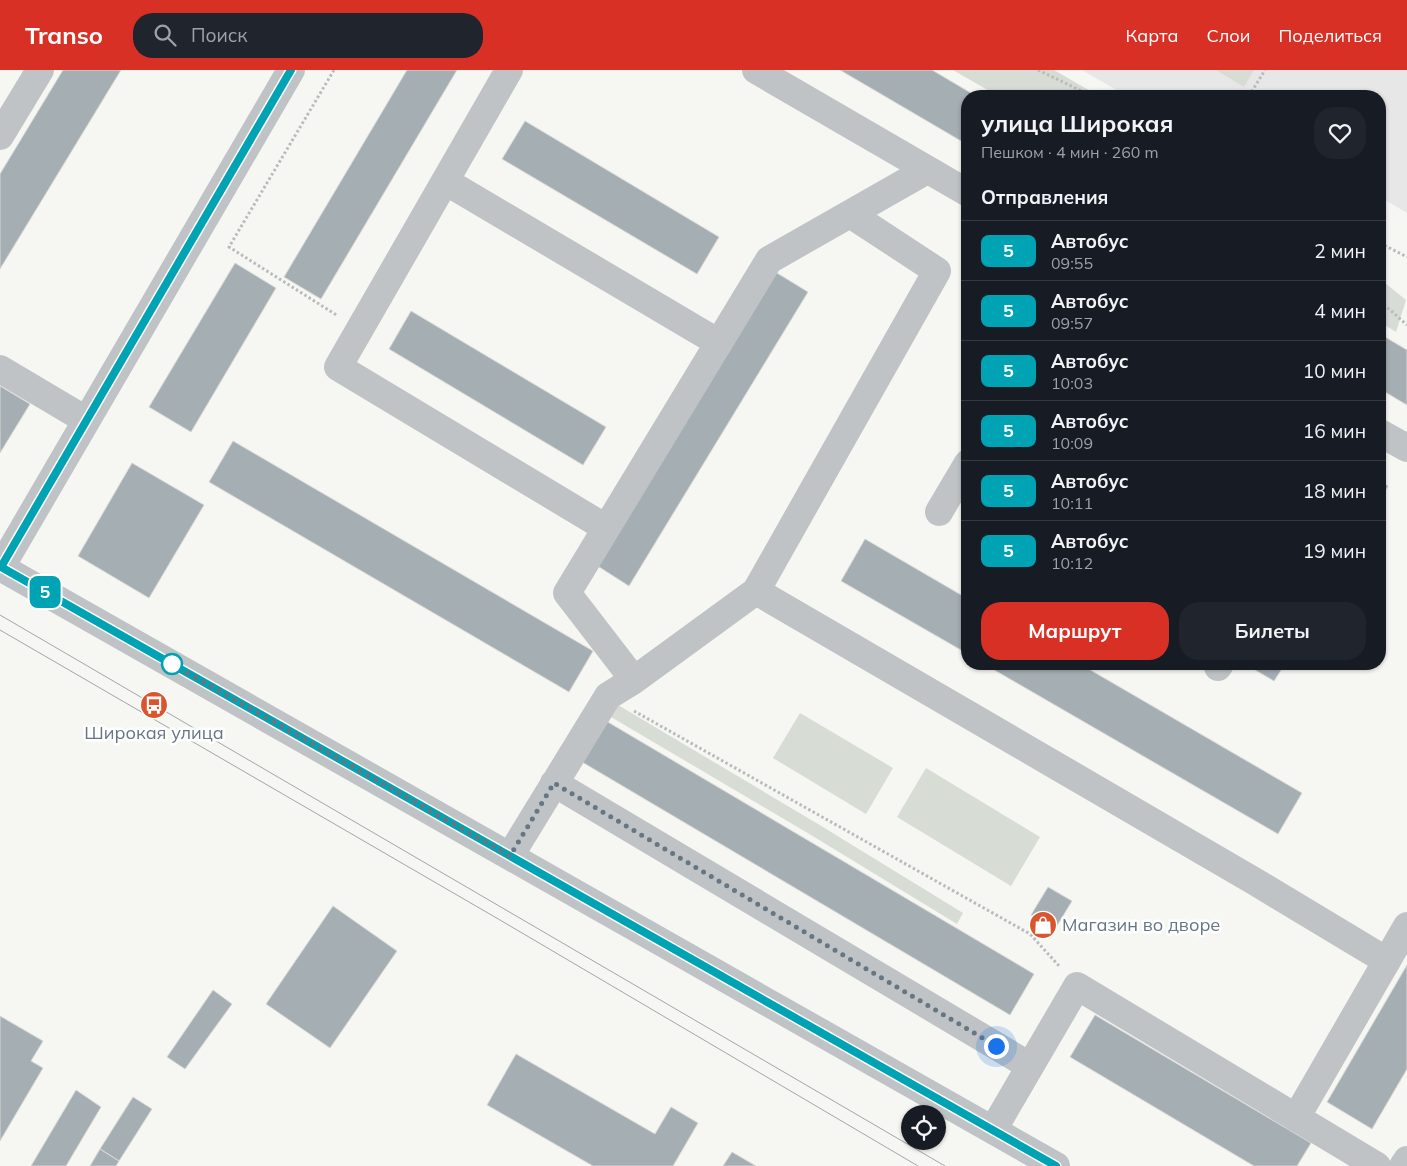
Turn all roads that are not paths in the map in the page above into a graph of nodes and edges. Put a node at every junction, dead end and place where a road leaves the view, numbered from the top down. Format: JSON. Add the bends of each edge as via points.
{"nodes":[{"id":1,"x":40,"y":70,"type":"edge"},
{"id":2,"x":291,"y":70,"type":"edge"},
{"id":3,"x":509,"y":70,"type":"edge"},
{"id":4,"x":756,"y":70,"type":"edge"},
{"id":5,"x":0,"y":136,"type":"edge"},
{"id":6,"x":927,"y":170,"type":"junction"},
{"id":7,"x":445,"y":181,"type":"junction"},
{"id":8,"x":961,"y":189,"type":"edge"},
{"id":9,"x":850,"y":214,"type":"junction"},
{"id":10,"x":719,"y":343,"type":"junction"},
{"id":11,"x":0,"y":369,"type":"edge"},
{"id":12,"x":86,"y":420,"type":"junction"},
{"id":13,"x":1386,"y":436,"type":"edge"},
{"id":14,"x":1407,"y":448,"type":"edge"},
{"id":15,"x":961,"y":475,"type":"edge"},
{"id":16,"x":939,"y":512,"type":"dead end"},
{"id":17,"x":606,"y":528,"type":"junction"},
{"id":18,"x":0,"y":567,"type":"edge"},
{"id":19,"x":756,"y":591,"type":"junction"},
{"id":20,"x":634,"y":680,"type":"junction"},
{"id":21,"x":554,"y":783,"type":"junction"},
{"id":22,"x":510,"y":856,"type":"junction"},
{"id":23,"x":1407,"y":926,"type":"edge"},
{"id":24,"x":1387,"y":961,"type":"junction"},
{"id":25,"x":1030,"y":1066,"type":"junction"},
{"id":26,"x":1296,"y":1118,"type":"junction"},
{"id":27,"x":993,"y":1130,"type":"junction"},
{"id":28,"x":1407,"y":1160,"type":"edge"},
{"id":29,"x":1056,"y":1166,"type":"edge"},
{"id":30,"x":1377,"y":1166,"type":"edge"},
{"id":31,"x":1404,"y":1166,"type":"edge"}],
"edges":[{"from":1,"to":5,"type":"street"},
{"from":2,"to":12,"type":"street"},
{"from":3,"to":7,"type":"street"},
{"from":4,"to":6,"type":"street"},
{"from":6,"to":8,"type":"street"},
{"from":6,"to":9,"type":"street"},
{"from":7,"to":10,"type":"street"},
{"from":7,"to":17,"type":"street","via":[[338,368]]},
{"from":9,"to":10,"type":"street","via":[[770,260]]},
{"from":9,"to":19,"type":"street","via":[[938,271]]},
{"from":10,"to":17,"type":"street"},
{"from":11,"to":12,"type":"street"},
{"from":12,"to":18,"type":"street"},
{"from":13,"to":14,"type":"street"},
{"from":15,"to":16,"type":"street"},
{"from":17,"to":20,"type":"street","via":[[567,593]]},
{"from":18,"to":22,"type":"street"},
{"from":19,"to":20,"type":"street"},
{"from":19,"to":24,"type":"street"},
{"from":20,"to":21,"type":"street","via":[[608,696]]},
{"from":21,"to":22,"type":"street"},
{"from":21,"to":25,"type":"street"},
{"from":22,"to":27,"type":"street"},
{"from":23,"to":24,"type":"street"},
{"from":24,"to":26,"type":"street"},
{"from":25,"to":26,"type":"street","via":[[1077,986]]},
{"from":25,"to":27,"type":"street"},
{"from":26,"to":30,"type":"street"},
{"from":27,"to":29,"type":"street"},
{"from":28,"to":31,"type":"street"}]}
